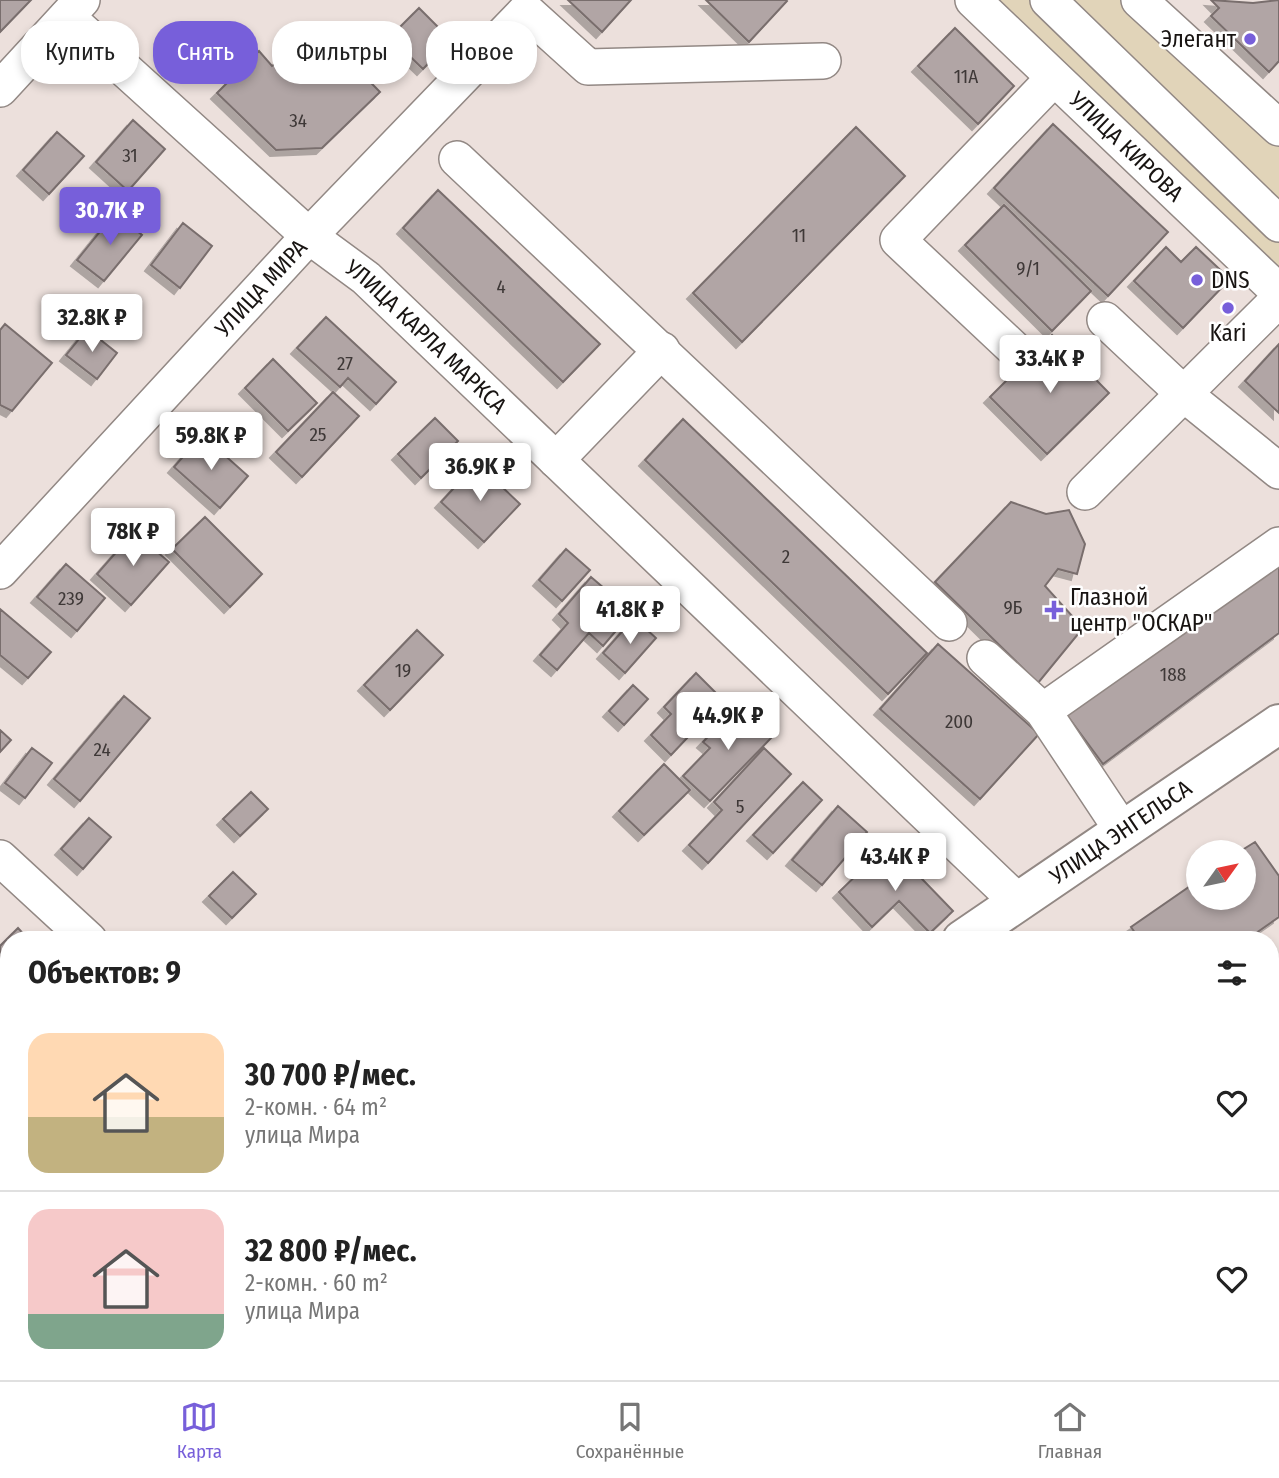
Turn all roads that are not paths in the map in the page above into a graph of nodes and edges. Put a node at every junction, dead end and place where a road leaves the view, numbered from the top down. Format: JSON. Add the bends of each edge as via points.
{"nodes":[{"id":1,"x":973,"y":0,"type":"edge"},
{"id":2,"x":1048,"y":0,"type":"edge"},
{"id":3,"x":1139,"y":0,"type":"edge"},
{"id":4,"x":74,"y":8,"type":"edge"},
{"id":5,"x":823,"y":61,"type":"dead end"},
{"id":6,"x":1054,"y":78,"type":"junction"},
{"id":7,"x":0,"y":89,"type":"edge"},
{"id":8,"x":1279,"y":128,"type":"edge"},
{"id":9,"x":457,"y":159,"type":"dead end"},
{"id":10,"x":1279,"y":224,"type":"edge"},
{"id":11,"x":309,"y":236,"type":"junction"},
{"id":12,"x":1279,"y":292,"type":"edge"},
{"id":13,"x":1279,"y":299,"type":"edge"},
{"id":14,"x":1105,"y":320,"type":"dead end"},
{"id":15,"x":1013,"y":348,"type":"dead end"},
{"id":16,"x":662,"y":350,"type":"junction"},
{"id":17,"x":1184,"y":394,"type":"junction"},
{"id":18,"x":556,"y":460,"type":"junction"},
{"id":19,"x":1279,"y":471,"type":"edge"},
{"id":20,"x":1085,"y":492,"type":"dead end"},
{"id":21,"x":1279,"y":545,"type":"edge"},
{"id":22,"x":0,"y":571,"type":"edge"},
{"id":23,"x":949,"y":623,"type":"dead end"},
{"id":24,"x":985,"y":658,"type":"dead end"},
{"id":25,"x":1042,"y":710,"type":"junction"},
{"id":26,"x":1279,"y":724,"type":"edge"},
{"id":27,"x":1122,"y":830,"type":"junction"},
{"id":28,"x":0,"y":858,"type":"edge"},
{"id":29,"x":1017,"y":901,"type":"junction"},
{"id":30,"x":79,"y":931,"type":"edge"},
{"id":31,"x":975,"y":931,"type":"edge"}],
"edges":[{"from":1,"to":6,"type":"street","name":"УЛИЦА КИРОВА"},
{"from":2,"to":10,"type":"street"},
{"from":3,"to":8,"type":"street"},
{"from":4,"to":7,"type":"street"},
{"from":4,"to":11,"type":"street","name":"УЛИЦА КАРЛА МАРКСА"},
{"from":5,"to":11,"type":"street","name":"УЛИЦА МИРА","via":[[587,67],[526,11]]},
{"from":6,"to":12,"type":"street","name":"УЛИЦА КИРОВА"},
{"from":6,"to":15,"type":"street","via":[[898,240]]},
{"from":9,"to":16,"type":"street"},
{"from":11,"to":18,"type":"street","name":"УЛИЦА КАРЛА МАРКСА","via":[[366,278]]},
{"from":11,"to":22,"type":"street","name":"УЛИЦА МИРА"},
{"from":13,"to":17,"type":"street"},
{"from":14,"to":17,"type":"street"},
{"from":16,"to":18,"type":"street"},
{"from":16,"to":23,"type":"street"},
{"from":17,"to":19,"type":"street"},
{"from":17,"to":20,"type":"street"},
{"from":18,"to":29,"type":"street","name":"УЛИЦА КАРЛА МАРКСА"},
{"from":21,"to":25,"type":"street"},
{"from":24,"to":25,"type":"street"},
{"from":25,"to":27,"type":"street"},
{"from":26,"to":27,"type":"main road","name":"УЛИЦА ЭНГЕЛЬСА"},
{"from":27,"to":29,"type":"main road","name":"УЛИЦА ЭНГЕЛЬСА"},
{"from":28,"to":30,"type":"street"},
{"from":29,"to":31,"type":"main road","name":"УЛИЦА ЭНГЕЛЬСА"}]}
